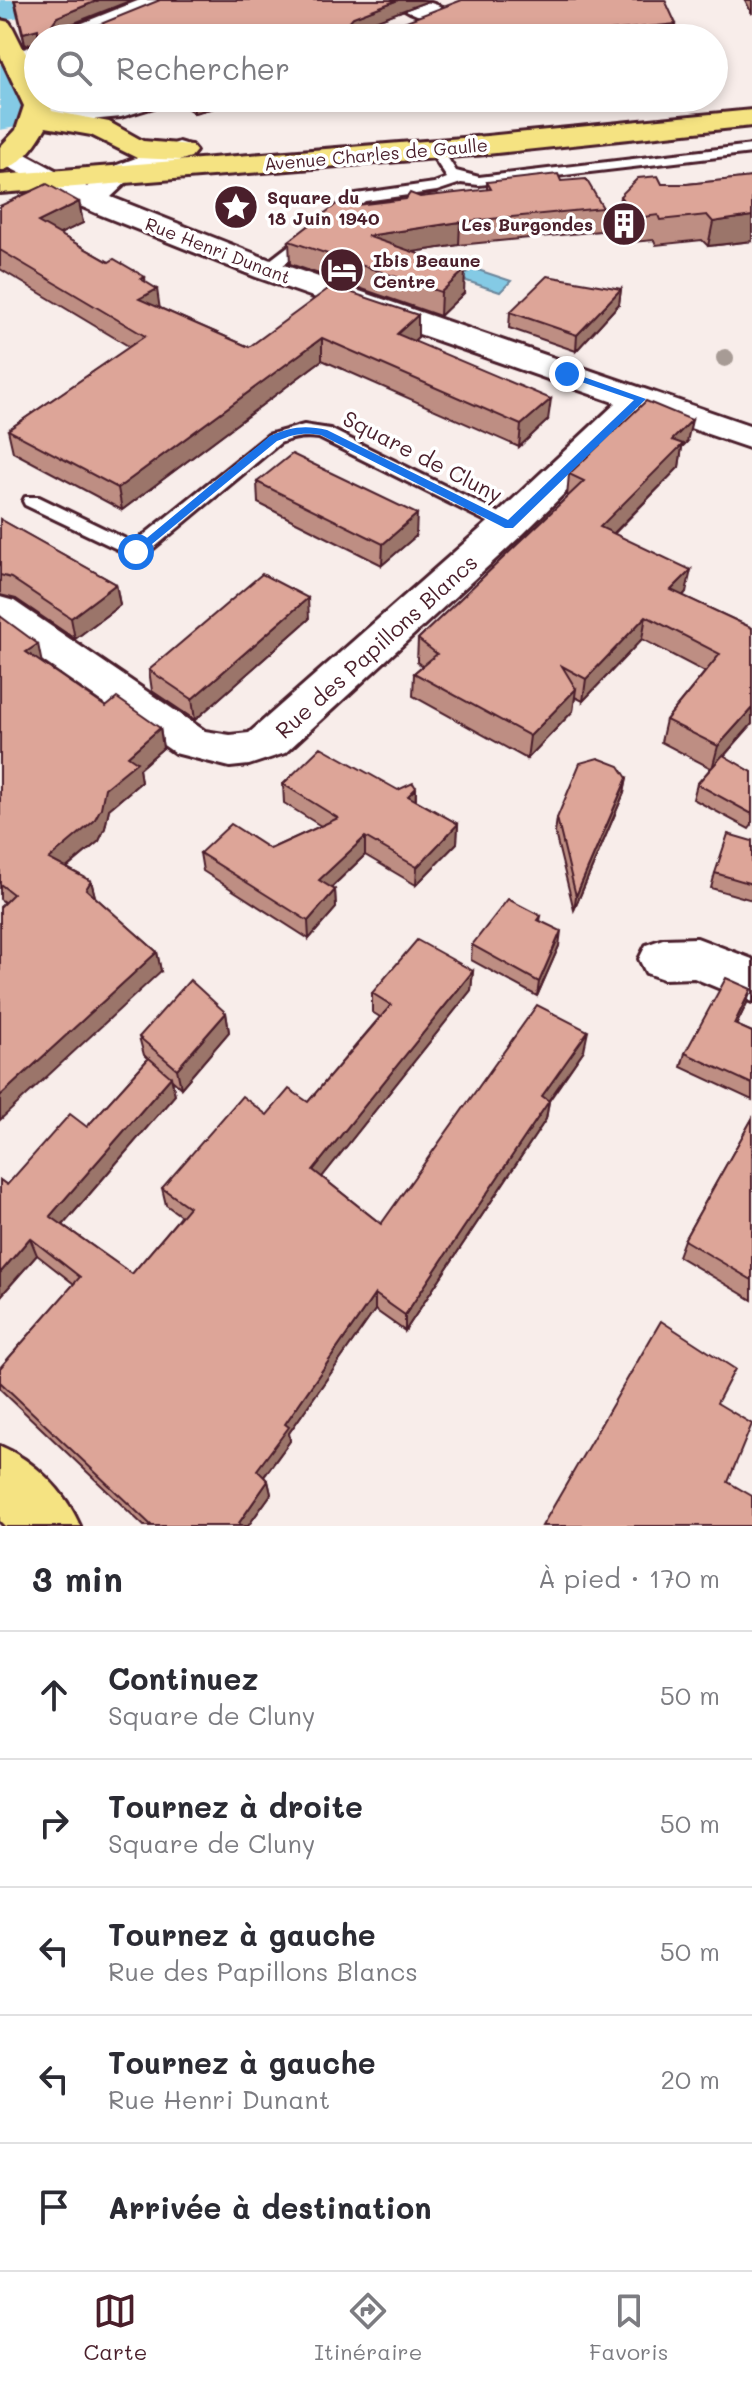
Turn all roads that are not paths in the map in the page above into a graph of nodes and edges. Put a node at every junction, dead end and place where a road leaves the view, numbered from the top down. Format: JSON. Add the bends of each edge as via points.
{"nodes":[{"id":1,"x":162,"y":0,"type":"edge"},
{"id":2,"x":463,"y":0,"type":"edge"},
{"id":3,"x":406,"y":12,"type":"edge"},
{"id":4,"x":103,"y":24,"type":"edge"},
{"id":5,"x":0,"y":28,"type":"edge"},
{"id":6,"x":18,"y":60,"type":"edge"},
{"id":7,"x":752,"y":109,"type":"edge"},
{"id":8,"x":728,"y":111,"type":"edge"},
{"id":9,"x":38,"y":112,"type":"joint"},
{"id":10,"x":723,"y":112,"type":"edge"},
{"id":11,"x":752,"y":118,"type":"edge"},
{"id":12,"x":435,"y":149,"type":"junction"},
{"id":13,"x":752,"y":149,"type":"edge"},
{"id":14,"x":179,"y":160,"type":"junction"},
{"id":15,"x":2,"y":164,"type":"edge"},
{"id":16,"x":119,"y":174,"type":"junction"},
{"id":17,"x":457,"y":179,"type":"junction"},
{"id":18,"x":49,"y":181,"type":"junction"},
{"id":19,"x":90,"y":200,"type":"junction"},
{"id":20,"x":144,"y":222,"type":"junction"},
{"id":21,"x":267,"y":270,"type":"junction"},
{"id":22,"x":641,"y":399,"type":"junction"},
{"id":23,"x":752,"y":438,"type":"edge"},
{"id":24,"x":32,"y":501,"type":"dead end"},
{"id":25,"x":509,"y":525,"type":"junction"},
{"id":26,"x":0,"y":611,"type":"edge"},
{"id":27,"x":663,"y":959,"type":"dead end"},
{"id":28,"x":752,"y":981,"type":"edge"},
{"id":29,"x":0,"y":1477,"type":"edge"},
{"id":30,"x":49,"y":1526,"type":"edge"}],
"edges":[{"from":1,"to":4,"type":"street"},
{"from":2,"to":3,"type":"street","via":[[435,12]]},
{"from":5,"to":6,"type":"main road"},
{"from":7,"to":8,"type":"main road","name":"Avenue Charles de Gaulle"},
{"from":9,"to":14,"type":"main road","via":[[99,128],[137,149]]},
{"from":9,"to":15,"type":"main road","via":[[27,136]]},
{"from":10,"to":14,"type":"main road","name":"Avenue Charles de Gaulle","via":[[537,131],[298,140]]},
{"from":11,"to":12,"type":"main road","name":"Avenue Charles de Gaulle"},
{"from":12,"to":14,"type":"main road","name":"Avenue Charles de Gaulle"},
{"from":12,"to":17,"type":"lane","via":[[447,173]]},
{"from":13,"to":17,"type":"lane","via":[[500,179]]},
{"from":14,"to":16,"type":"main road","name":"Avenue Charles de Gaulle"},
{"from":14,"to":20,"type":"street","via":[[150,195]]},
{"from":15,"to":18,"type":"main road","name":"Avenue Charles de Gaulle"},
{"from":16,"to":18,"type":"main road","name":"Avenue Charles de Gaulle"},
{"from":16,"to":19,"type":"street"},
{"from":17,"to":21,"type":"lane","via":[[437,187],[361,197]]},
{"from":18,"to":19,"type":"street","name":"Rue Henri Dunant"},
{"from":19,"to":20,"type":"street","name":"Rue Henri Dunant"},
{"from":20,"to":21,"type":"street","name":"Rue Henri Dunant"},
{"from":21,"to":22,"type":"street","name":"Rue Henri Dunant"},
{"from":22,"to":23,"type":"street","name":"Rue Henri Dunant"},
{"from":22,"to":25,"type":"street","name":"Rue des Papillons Blancs"},
{"from":24,"to":25,"type":"lane","name":"Square de Cluny","via":[[136,552],[274,439],[306,429],[324,433]]},
{"from":25,"to":26,"type":"street","name":"Rue des Papillons Blancs","via":[[270,742],[235,753],[190,742]]},
{"from":27,"to":28,"type":"street","via":[[697,958]]},
{"from":29,"to":30,"type":"main road"}]}
